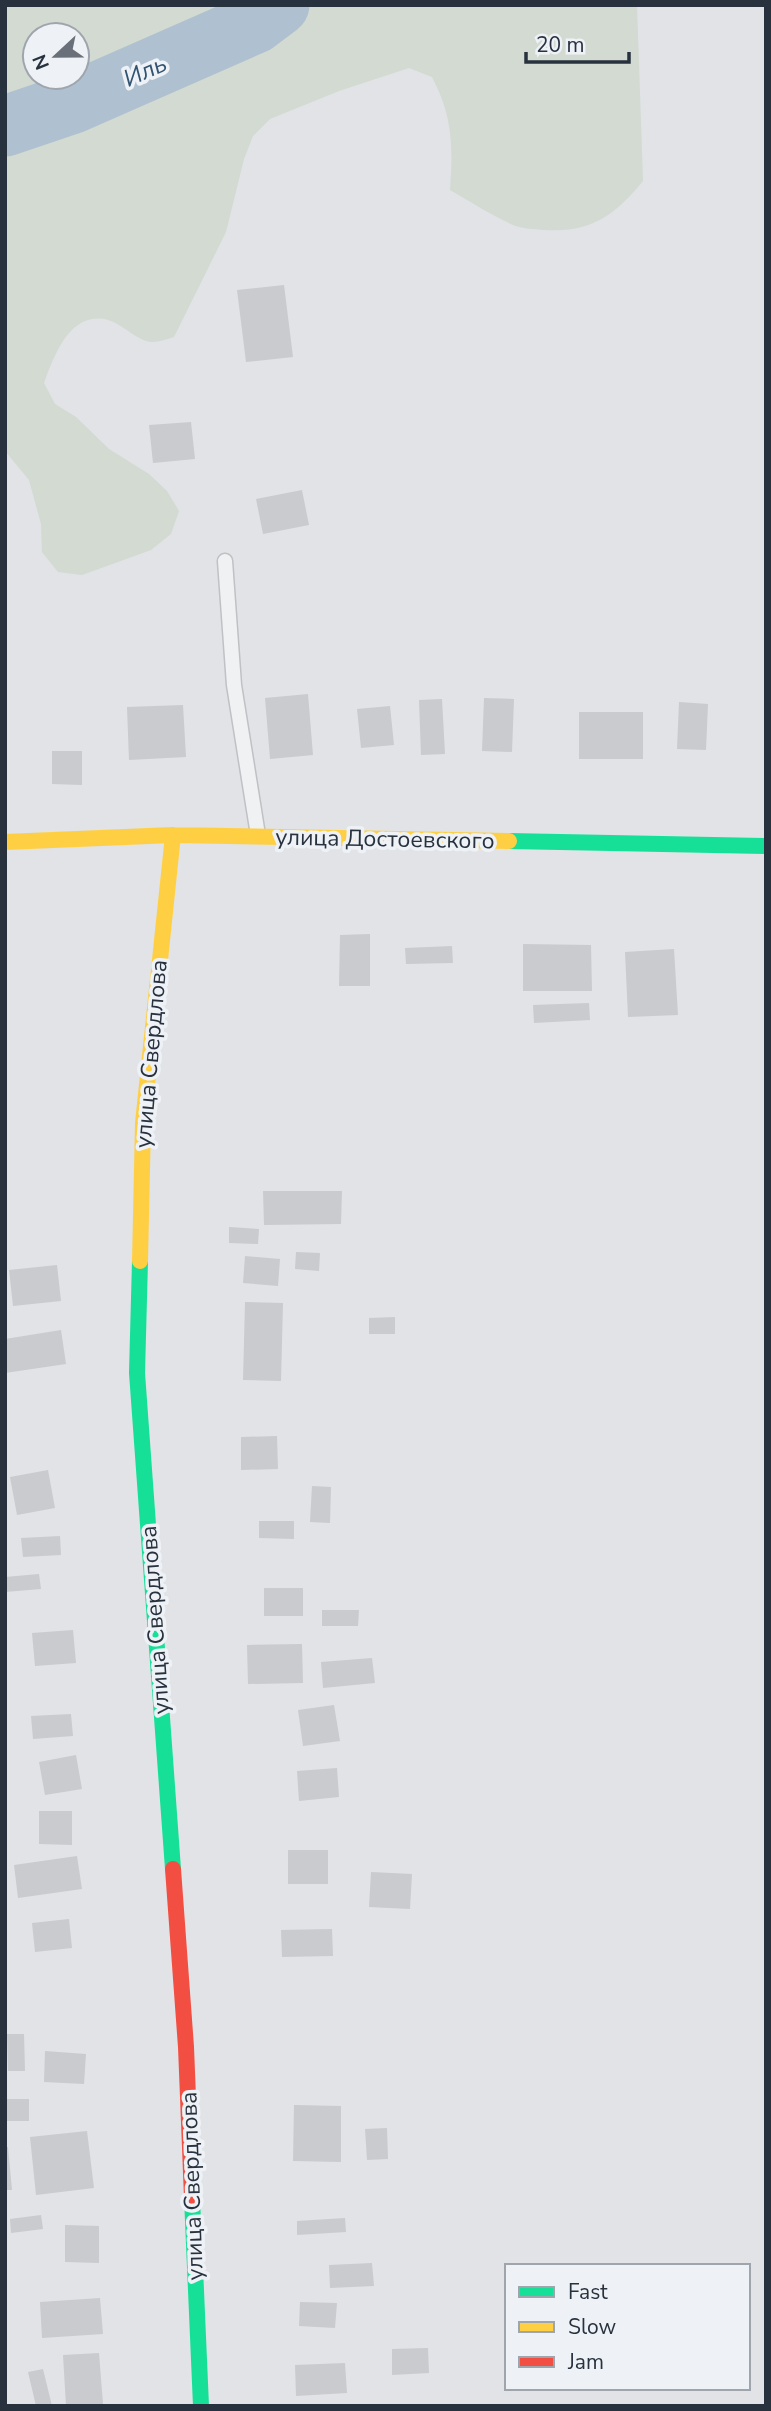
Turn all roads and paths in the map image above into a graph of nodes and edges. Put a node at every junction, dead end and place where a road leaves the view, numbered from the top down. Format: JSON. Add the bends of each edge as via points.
{"nodes":[{"id":1,"x":225,"y":561,"type":"dead end"},
{"id":2,"x":173,"y":835,"type":"junction"},
{"id":3,"x":258,"y":837,"type":"junction"},
{"id":4,"x":5,"y":842,"type":"edge"},
{"id":5,"x":766,"y":846,"type":"edge"},
{"id":6,"x":201,"y":2406,"type":"edge"}],
"edges":[{"from":1,"to":3,"type":"lane","via":[[234,685]]},
{"from":2,"to":3,"type":"street","name":"улица Достоевского"},
{"from":2,"to":4,"type":"street","name":"улица Достоевского"},
{"from":2,"to":6,"type":"street","name":"улица Свердлова","via":[[143,1123],[137,1373],[186,2047]]},
{"from":3,"to":5,"type":"street","name":"улица Достоевского"}]}
